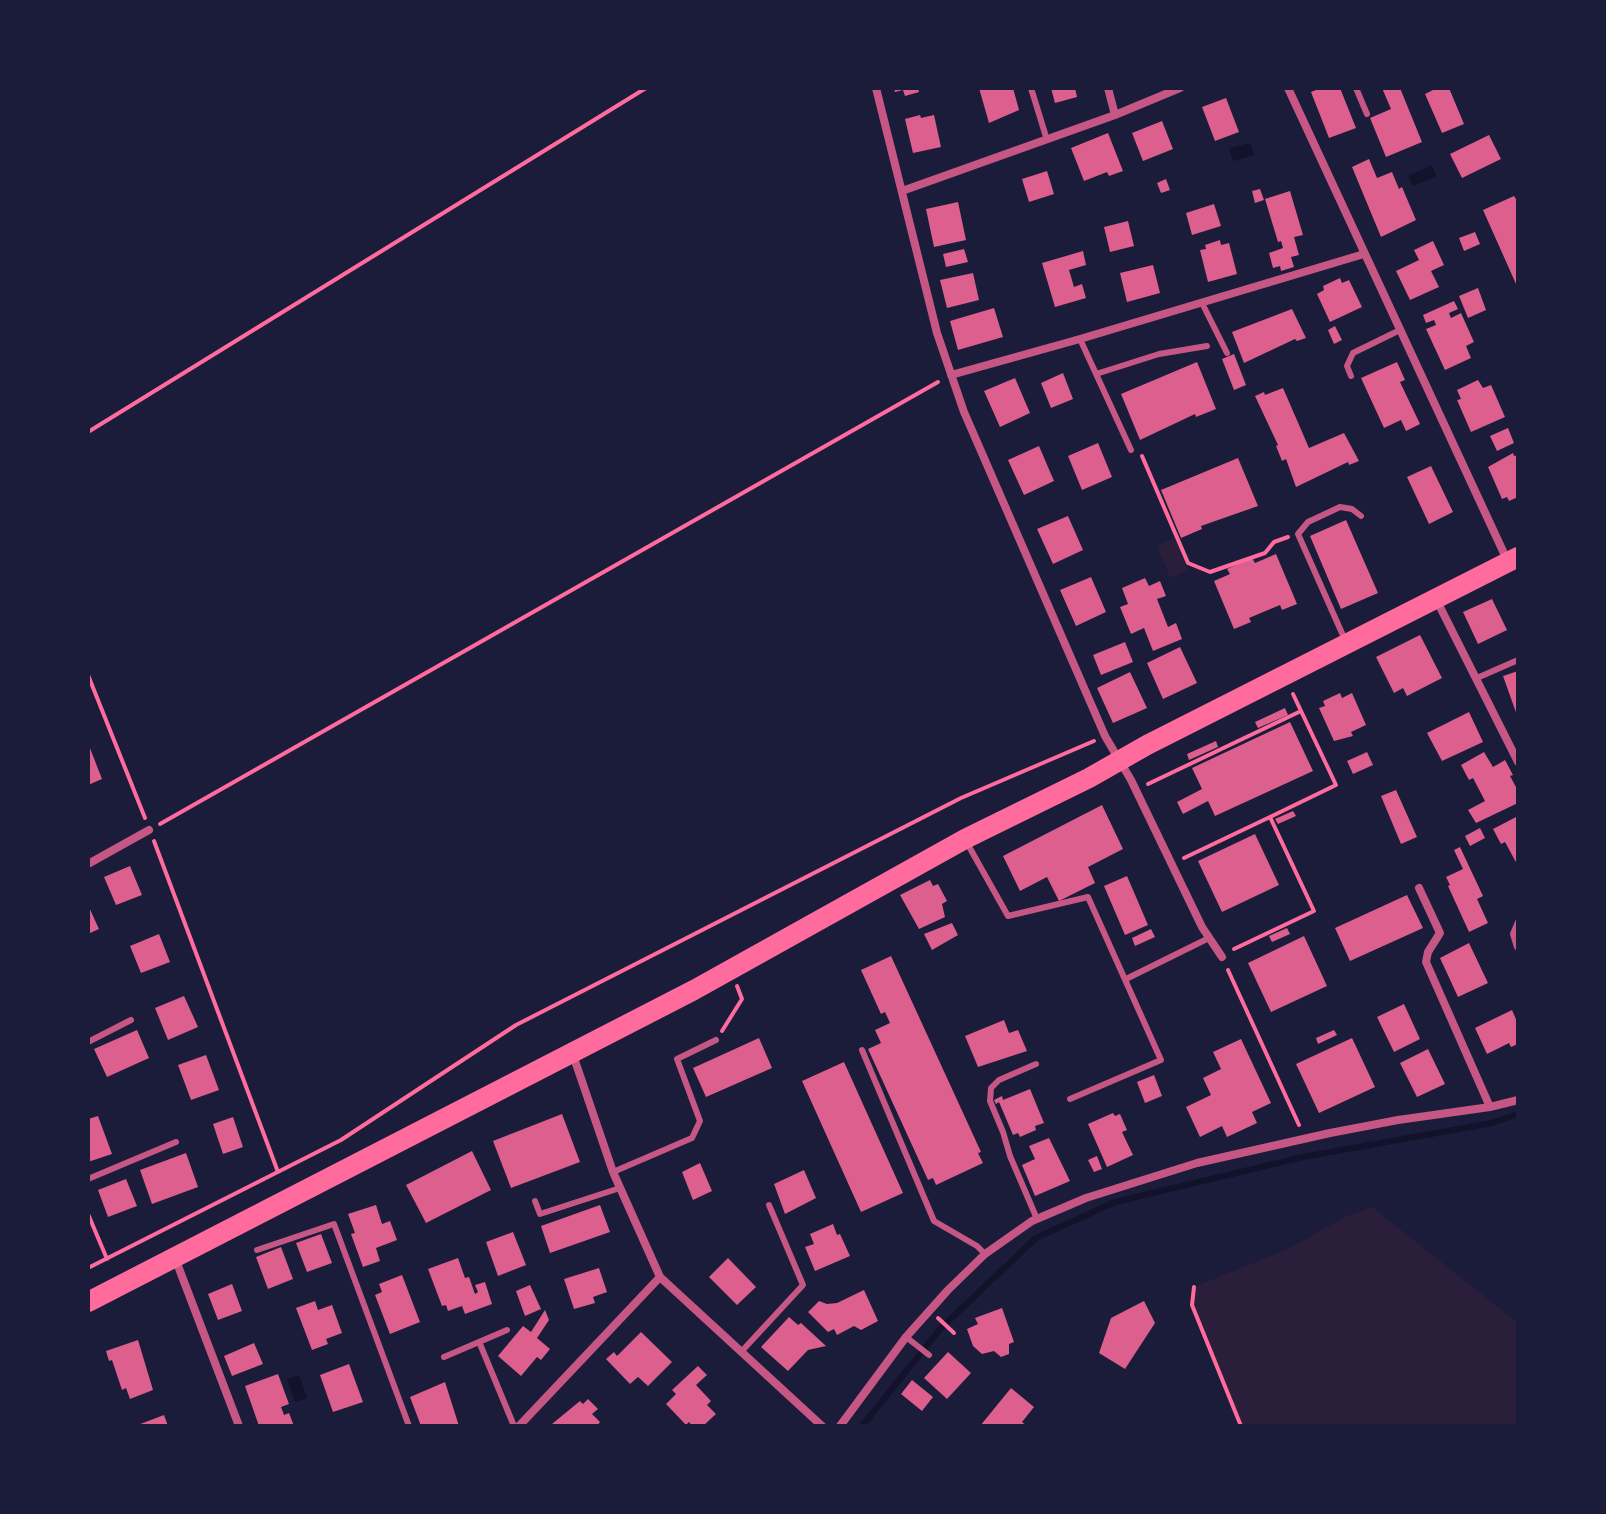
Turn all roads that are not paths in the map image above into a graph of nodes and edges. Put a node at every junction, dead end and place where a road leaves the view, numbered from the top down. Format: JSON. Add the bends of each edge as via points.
{"nodes":[{"id":1,"x":876,"y":88,"type":"edge"},
{"id":2,"x":1031,"y":88,"type":"edge"},
{"id":3,"x":1108,"y":88,"type":"edge"},
{"id":4,"x":1180,"y":88,"type":"edge"},
{"id":5,"x":1288,"y":88,"type":"edge"},
{"id":6,"x":1356,"y":88,"type":"edge"},
{"id":7,"x":1367,"y":114,"type":"dead end"},
{"id":8,"x":1115,"y":115,"type":"junction"},
{"id":9,"x":1047,"y":140,"type":"junction"},
{"id":10,"x":902,"y":191,"type":"junction"},
{"id":11,"x":1364,"y":254,"type":"junction"},
{"id":12,"x":1202,"y":303,"type":"junction"},
{"id":13,"x":1400,"y":330,"type":"junction"},
{"id":14,"x":1080,"y":339,"type":"junction"},
{"id":15,"x":1207,"y":346,"type":"dead end"},
{"id":16,"x":1227,"y":353,"type":"dead end"},
{"id":17,"x":1096,"y":374,"type":"junction"},
{"id":18,"x":951,"y":375,"type":"junction"},
{"id":19,"x":1351,"y":376,"type":"dead end"},
{"id":20,"x":1134,"y":448,"type":"road end"},
{"id":21,"x":1361,"y":516,"type":"dead end"},
{"id":22,"x":1513,"y":560,"type":"edge"},
{"id":23,"x":1436,"y":599,"type":"junction"},
{"id":24,"x":1346,"y":644,"type":"junction"},
{"id":25,"x":1518,"y":660,"type":"edge"},
{"id":26,"x":1477,"y":678,"type":"junction"},
{"id":27,"x":1117,"y":761,"type":"junction"},
{"id":28,"x":1518,"y":762,"type":"edge"},
{"id":29,"x":149,"y":830,"type":"road end"},
{"id":30,"x":965,"y":839,"type":"junction"},
{"id":31,"x":88,"y":864,"type":"edge"},
{"id":32,"x":1419,"y":888,"type":"dead end"},
{"id":33,"x":1518,"y":922,"type":"edge"},
{"id":34,"x":1209,"y":938,"type":"junction"},
{"id":35,"x":1517,"y":947,"type":"edge"},
{"id":36,"x":1221,"y":956,"type":"road end"},
{"id":37,"x":1126,"y":979,"type":"junction"},
{"id":38,"x":131,"y":1020,"type":"dead end"},
{"id":39,"x":716,"y":1040,"type":"road end"},
{"id":40,"x":88,"y":1042,"type":"edge"},
{"id":41,"x":862,"y":1050,"type":"dead end"},
{"id":42,"x":572,"y":1053,"type":"junction"},
{"id":43,"x":1036,"y":1064,"type":"dead end"},
{"id":44,"x":1070,"y":1099,"type":"dead end"},
{"id":45,"x":1517,"y":1103,"type":"edge"},
{"id":46,"x":1490,"y":1107,"type":"junction"},
{"id":47,"x":176,"y":1142,"type":"dead end"},
{"id":48,"x":613,"y":1172,"type":"junction"},
{"id":49,"x":88,"y":1179,"type":"edge"},
{"id":50,"x":620,"y":1188,"type":"junction"},
{"id":51,"x":535,"y":1201,"type":"dead end"},
{"id":52,"x":769,"y":1205,"type":"dead end"},
{"id":53,"x":1037,"y":1219,"type":"junction"},
{"id":54,"x":257,"y":1250,"type":"dead end"},
{"id":55,"x":985,"y":1254,"type":"junction"},
{"id":56,"x":175,"y":1258,"type":"junction"},
{"id":57,"x":660,"y":1277,"type":"junction"},
{"id":58,"x":88,"y":1302,"type":"edge"},
{"id":59,"x":507,"y":1330,"type":"dead end"},
{"id":60,"x":906,"y":1337,"type":"junction"},
{"id":61,"x":480,"y":1344,"type":"junction"},
{"id":62,"x":741,"y":1352,"type":"junction"},
{"id":63,"x":929,"y":1355,"type":"dead end"},
{"id":64,"x":444,"y":1357,"type":"dead end"},
{"id":65,"x":521,"y":1425,"type":"edge"},
{"id":66,"x":239,"y":1426,"type":"edge"},
{"id":67,"x":409,"y":1426,"type":"edge"},
{"id":68,"x":822,"y":1426,"type":"edge"},
{"id":69,"x":840,"y":1426,"type":"edge"}],
"edges":[{"from":1,"to":10,"type":"street"},
{"from":2,"to":9,"type":"lane"},
{"from":3,"to":8,"type":"street"},
{"from":4,"to":8,"type":"street"},
{"from":5,"to":11,"type":"street"},
{"from":6,"to":7,"type":"lane"},
{"from":8,"to":9,"type":"street"},
{"from":9,"to":10,"type":"street"},
{"from":10,"to":18,"type":"street"},
{"from":11,"to":12,"type":"street"},
{"from":11,"to":13,"type":"street"},
{"from":12,"to":14,"type":"street"},
{"from":12,"to":16,"type":"lane"},
{"from":13,"to":19,"type":"lane","via":[[1353,353],[1347,366]]},
{"from":13,"to":22,"type":"street"},
{"from":14,"to":17,"type":"lane"},
{"from":14,"to":18,"type":"street"},
{"from":15,"to":17,"type":"lane"},
{"from":17,"to":20,"type":"lane"},
{"from":18,"to":27,"type":"street"},
{"from":21,"to":24,"type":"lane","via":[[1340,507],[1308,522],[1298,534]]},
{"from":22,"to":23,"type":"main road"},
{"from":23,"to":24,"type":"main road"},
{"from":23,"to":26,"type":"street"},
{"from":24,"to":27,"type":"main road"},
{"from":25,"to":26,"type":"lane"},
{"from":26,"to":28,"type":"street"},
{"from":27,"to":30,"type":"main road"},
{"from":27,"to":34,"type":"street"},
{"from":29,"to":31,"type":"street"},
{"from":30,"to":37,"type":"lane","via":[[1008,916],[1088,897]]},
{"from":30,"to":42,"type":"main road"},
{"from":32,"to":46,"type":"street","via":[[1440,933],[1426,962]]},
{"from":33,"to":35,"type":"lane","via":[[1513,934]]},
{"from":34,"to":36,"type":"street"},
{"from":34,"to":37,"type":"lane"},
{"from":37,"to":44,"type":"lane","via":[[1161,1060]]},
{"from":38,"to":40,"type":"lane"},
{"from":39,"to":48,"type":"lane","via":[[677,1059],[700,1121],[692,1138]]},
{"from":41,"to":55,"type":"lane","via":[[934,1221]]},
{"from":42,"to":48,"type":"street"},
{"from":42,"to":56,"type":"main road"},
{"from":43,"to":53,"type":"lane","via":[[999,1080],[991,1088],[990,1101]]},
{"from":45,"to":46,"type":"street"},
{"from":46,"to":53,"type":"street","via":[[1398,1120],[1197,1163]]},
{"from":47,"to":49,"type":"lane"},
{"from":48,"to":50,"type":"street"},
{"from":50,"to":51,"type":"lane","via":[[540,1214]]},
{"from":50,"to":57,"type":"street"},
{"from":52,"to":62,"type":"lane","via":[[803,1285]]},
{"from":53,"to":55,"type":"street"},
{"from":54,"to":67,"type":"lane","via":[[334,1224]]},
{"from":55,"to":60,"type":"street"},
{"from":56,"to":58,"type":"main road"},
{"from":56,"to":66,"type":"street"},
{"from":57,"to":62,"type":"street"},
{"from":57,"to":65,"type":"street"},
{"from":59,"to":61,"type":"lane"},
{"from":60,"to":63,"type":"lane"},
{"from":60,"to":69,"type":"street"},
{"from":61,"to":64,"type":"lane"},
{"from":61,"to":65,"type":"lane"},
{"from":62,"to":68,"type":"street"}]}
